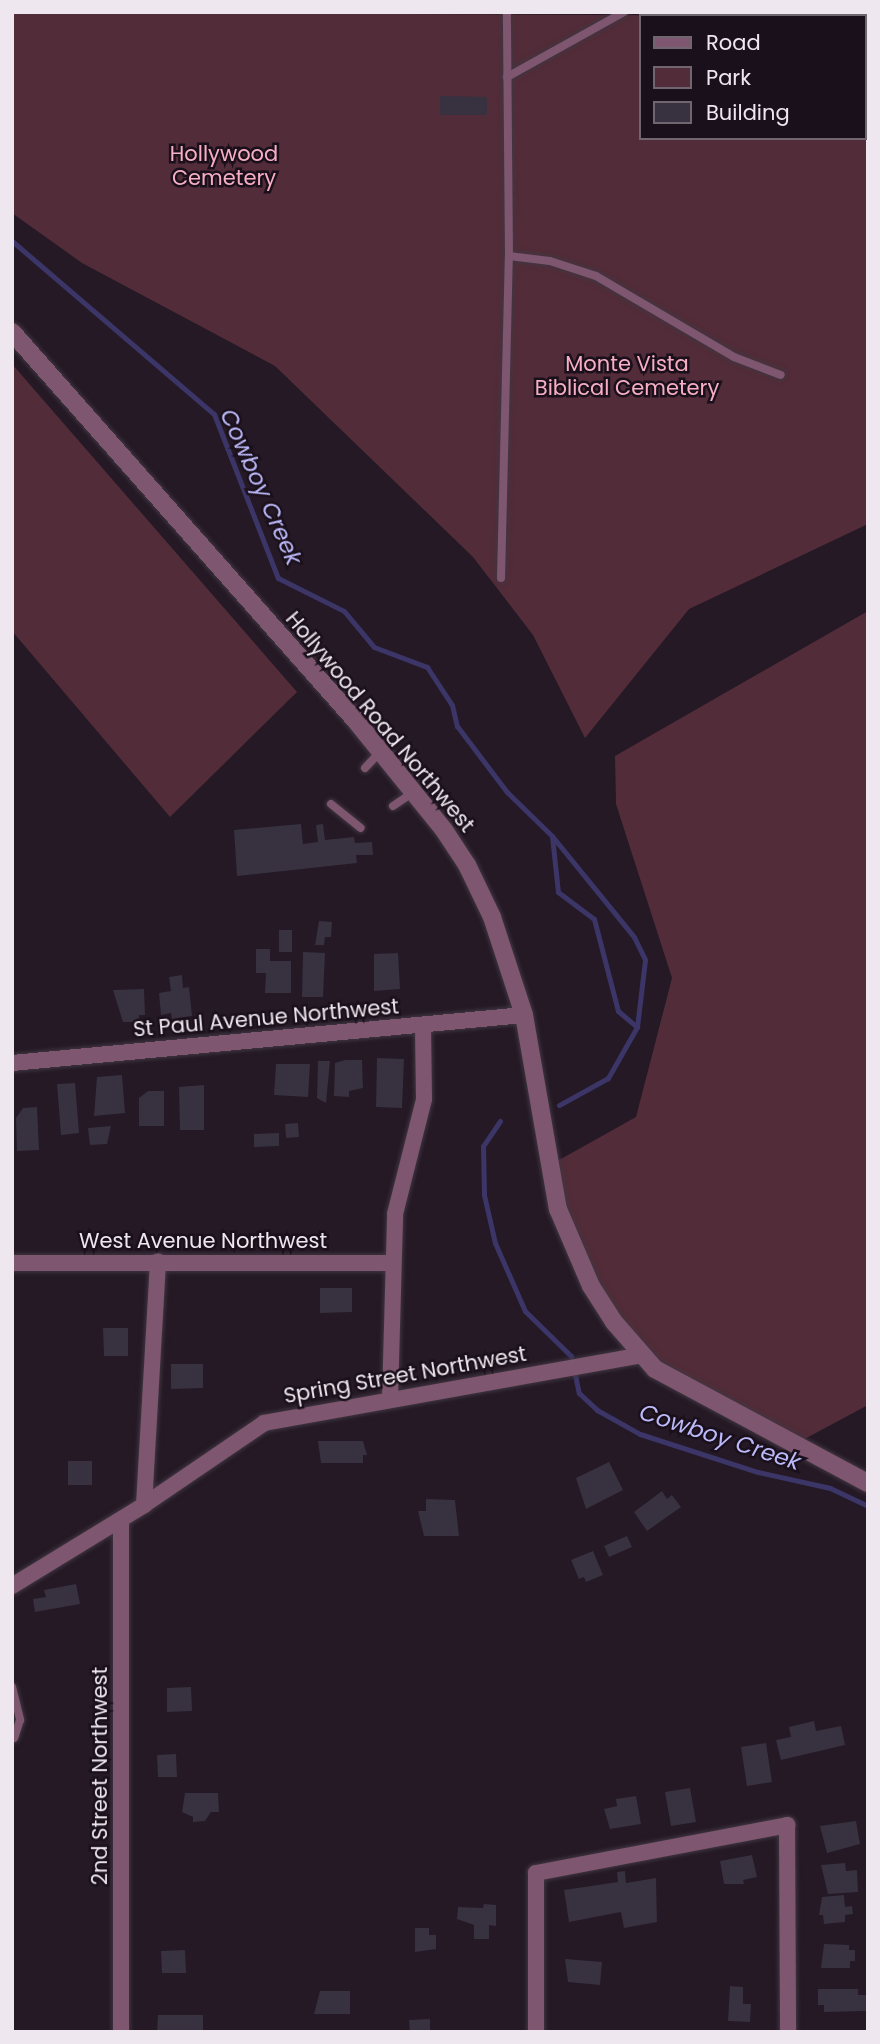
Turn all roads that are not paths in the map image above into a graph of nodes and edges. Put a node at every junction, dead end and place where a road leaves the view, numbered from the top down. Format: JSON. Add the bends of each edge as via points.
{"nodes":[{"id":1,"x":507,"y":12,"type":"edge"},
{"id":2,"x":624,"y":12,"type":"edge"},
{"id":3,"x":508,"y":77,"type":"junction"},
{"id":4,"x":509,"y":256,"type":"junction"},
{"id":5,"x":12,"y":332,"type":"edge"},
{"id":6,"x":781,"y":375,"type":"dead end"},
{"id":7,"x":501,"y":578,"type":"dead end"},
{"id":8,"x":381,"y":751,"type":"junction"},
{"id":9,"x":365,"y":768,"type":"dead end"},
{"id":10,"x":414,"y":792,"type":"junction"},
{"id":11,"x":331,"y":804,"type":"dead end"},
{"id":12,"x":393,"y":806,"type":"dead end"},
{"id":13,"x":361,"y":828,"type":"dead end"},
{"id":14,"x":524,"y":1015,"type":"junction"},
{"id":15,"x":423,"y":1025,"type":"junction"},
{"id":16,"x":12,"y":1063,"type":"edge"},
{"id":17,"x":158,"y":1261,"type":"junction"},
{"id":18,"x":12,"y":1262,"type":"edge"},
{"id":19,"x":393,"y":1263,"type":"junction"},
{"id":20,"x":641,"y":1355,"type":"junction"},
{"id":21,"x":390,"y":1398,"type":"junction"},
{"id":22,"x":868,"y":1483,"type":"edge"},
{"id":23,"x":144,"y":1505,"type":"junction"},
{"id":24,"x":121,"y":1520,"type":"junction"},
{"id":25,"x":12,"y":1586,"type":"edge"},
{"id":26,"x":12,"y":1687,"type":"edge"},
{"id":27,"x":14,"y":1738,"type":"edge"},
{"id":28,"x":121,"y":2032,"type":"edge"},
{"id":29,"x":536,"y":2032,"type":"edge"},
{"id":30,"x":788,"y":2032,"type":"edge"}],
"edges":[{"from":1,"to":3,"type":"lane"},
{"from":2,"to":3,"type":"lane"},
{"from":3,"to":4,"type":"lane"},
{"from":4,"to":6,"type":"lane","via":[[550,261],[596,276],[734,357]]},
{"from":4,"to":7,"type":"lane"},
{"from":5,"to":8,"type":"street","name":"Hollywood Road Northwest"},
{"from":8,"to":9,"type":"lane"},
{"from":8,"to":10,"type":"street","name":"Hollywood Road Northwest"},
{"from":10,"to":12,"type":"lane"},
{"from":10,"to":14,"type":"street","name":"Hollywood Road Northwest","via":[[467,865],[492,917]]},
{"from":11,"to":13,"type":"lane"},
{"from":14,"to":15,"type":"street","name":"St Paul Avenue Northwest"},
{"from":14,"to":20,"type":"street","name":"Hollywood Road Northwest","via":[[558,1209],[591,1286]]},
{"from":15,"to":16,"type":"street","name":"St Paul Avenue Northwest"},
{"from":15,"to":19,"type":"street","via":[[424,1099],[395,1214]]},
{"from":17,"to":18,"type":"street","name":"West Avenue Northwest"},
{"from":17,"to":19,"type":"street","name":"West Avenue Northwest"},
{"from":17,"to":23,"type":"street"},
{"from":19,"to":21,"type":"street"},
{"from":20,"to":21,"type":"street","name":"Spring Street Northwest"},
{"from":20,"to":22,"type":"street","name":"Hollywood Road Northwest","via":[[655,1369],[737,1417]]},
{"from":21,"to":23,"type":"street","name":"Spring Street Northwest","via":[[264,1423]]},
{"from":23,"to":24,"type":"street","name":"Spring Street Northwest"},
{"from":24,"to":25,"type":"street","name":"Spring Street Northwest"},
{"from":24,"to":28,"type":"street","name":"2nd Street Northwest"},
{"from":26,"to":27,"type":"lane","via":[[20,1720]]},
{"from":29,"to":30,"type":"street","via":[[536,1873],[787,1825]]}]}
